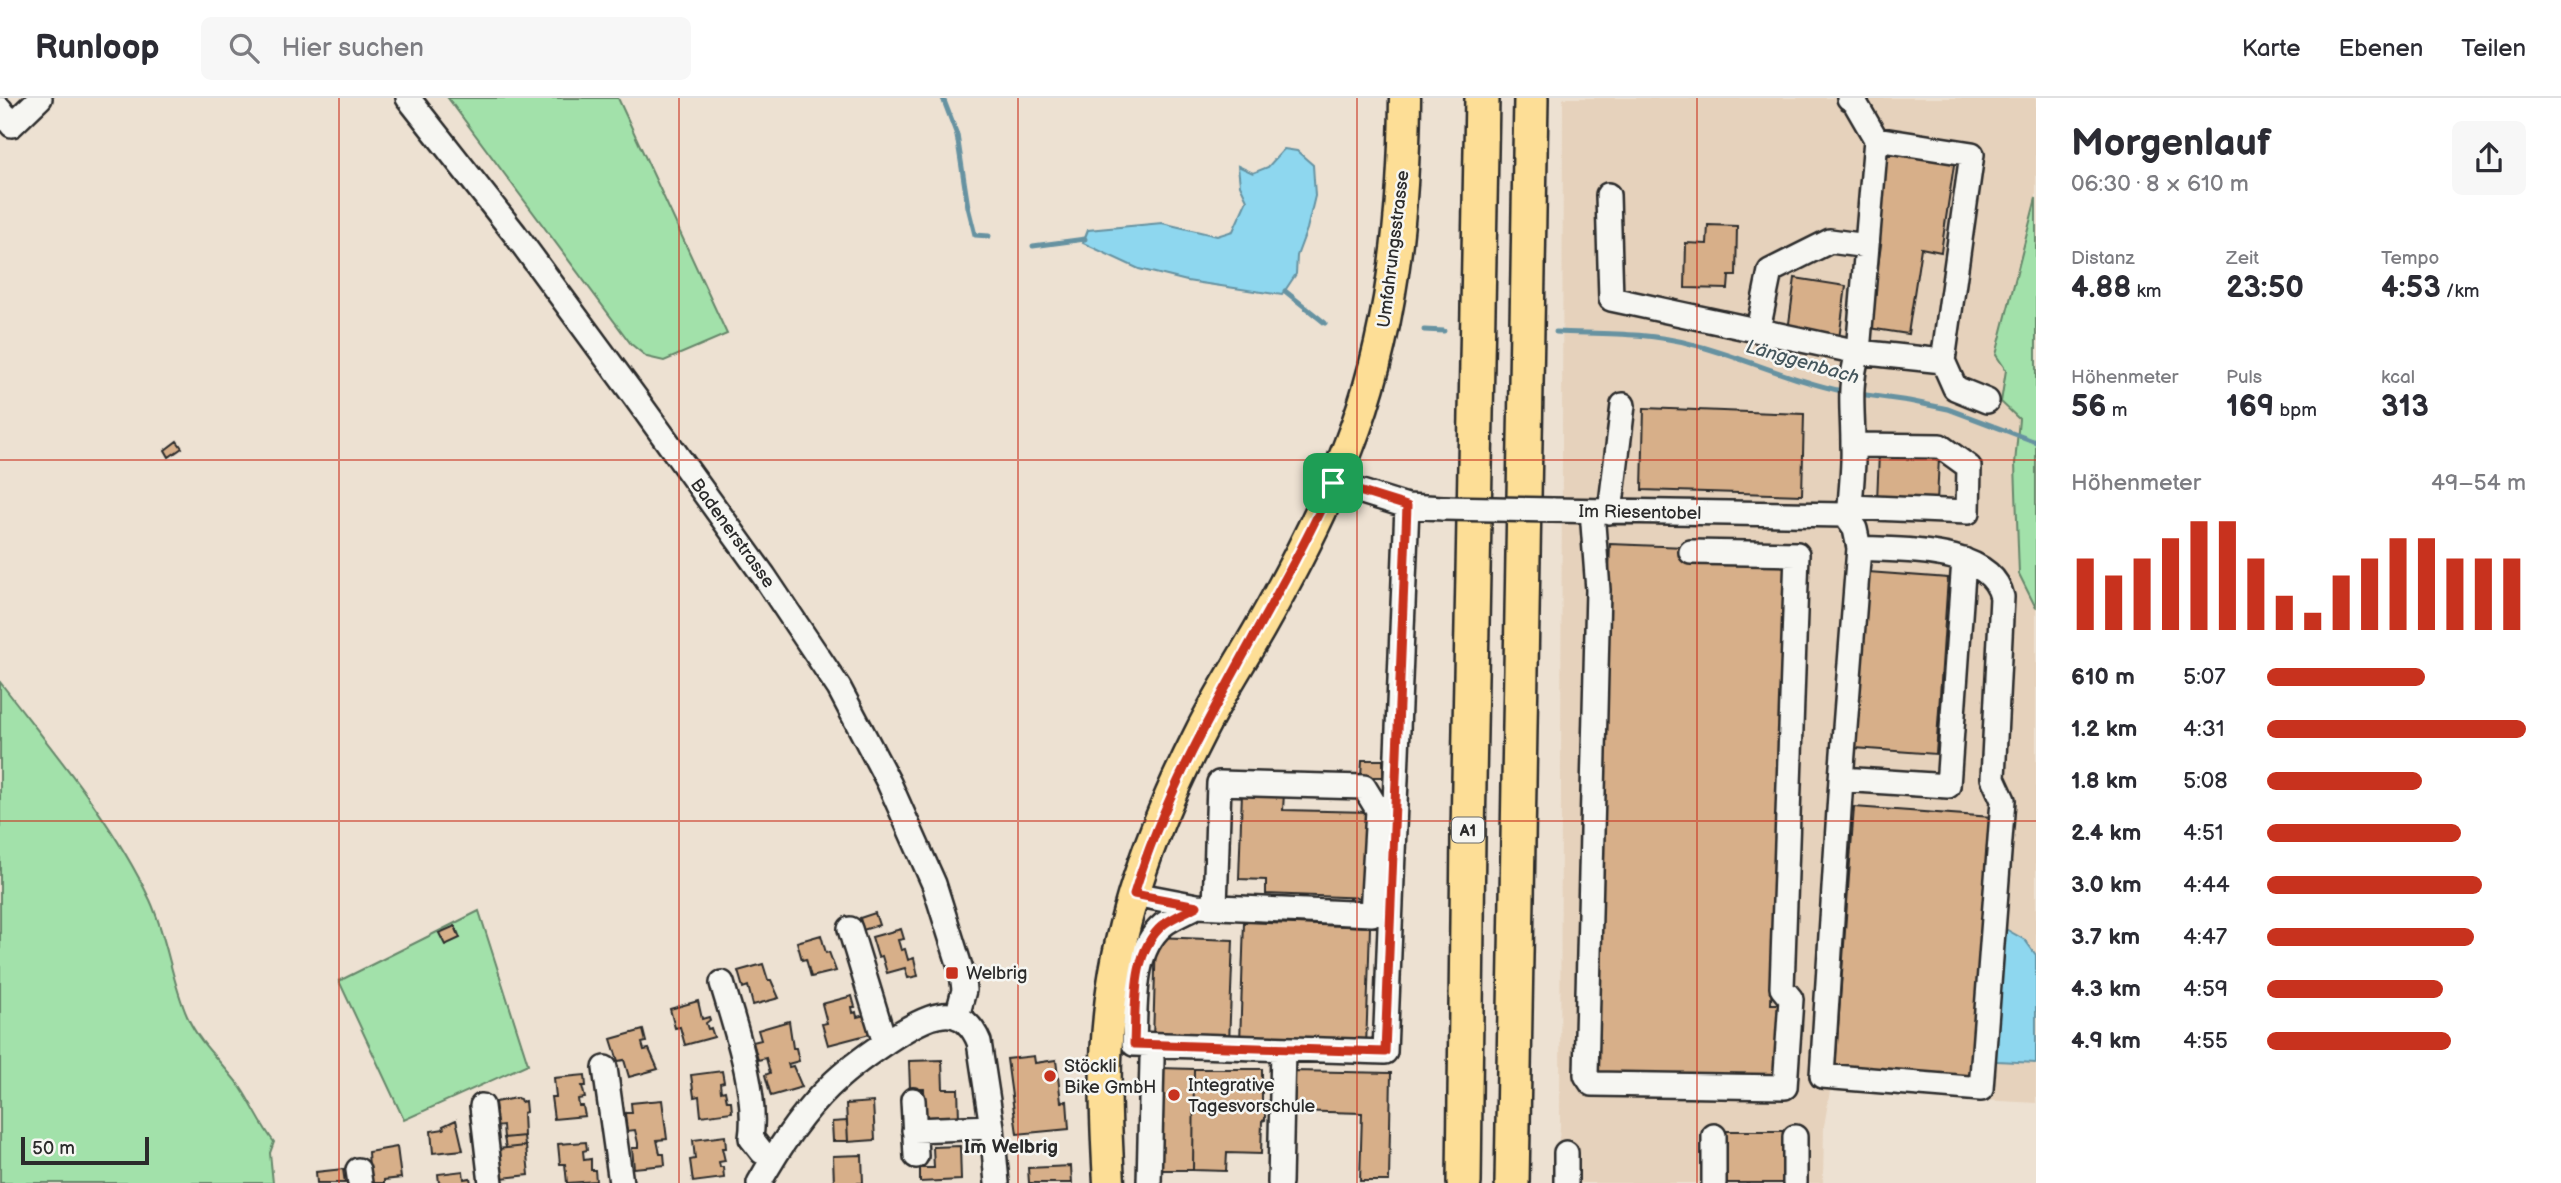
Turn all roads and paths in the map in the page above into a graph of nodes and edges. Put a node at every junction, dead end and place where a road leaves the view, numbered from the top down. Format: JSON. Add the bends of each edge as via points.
{"nodes":[{"id":1,"x":40,"y":98,"type":"edge"},
{"id":2,"x":408,"y":98,"type":"edge"},
{"id":3,"x":1405,"y":98,"type":"edge"},
{"id":4,"x":1482,"y":98,"type":"edge"},
{"id":5,"x":1531,"y":98,"type":"edge"},
{"id":6,"x":1849,"y":98,"type":"edge"},
{"id":7,"x":0,"y":109,"type":"edge"},
{"id":8,"x":1876,"y":139,"type":"junction"},
{"id":9,"x":1608,"y":195,"type":"dead end"},
{"id":10,"x":1867,"y":246,"type":"junction"},
{"id":11,"x":1758,"y":330,"type":"junction"},
{"id":12,"x":1943,"y":361,"type":"junction"},
{"id":13,"x":1855,"y":362,"type":"junction"},
{"id":14,"x":1987,"y":401,"type":"dead end"},
{"id":15,"x":1623,"y":405,"type":"dead end"},
{"id":16,"x":1854,"y":445,"type":"junction"},
{"id":17,"x":1333,"y":483,"type":"junction"},
{"id":18,"x":1407,"y":506,"type":"junction"},
{"id":19,"x":1601,"y":511,"type":"junction"},
{"id":20,"x":1847,"y":511,"type":"junction"},
{"id":21,"x":1860,"y":548,"type":"junction"},
{"id":22,"x":1691,"y":552,"type":"dead end"},
{"id":23,"x":1965,"y":560,"type":"junction"},
{"id":24,"x":1841,"y":779,"type":"junction"},
{"id":25,"x":1134,"y":894,"type":"junction"},
{"id":26,"x":1206,"y":906,"type":"junction"},
{"id":27,"x":850,"y":929,"type":"dead end"},
{"id":28,"x":722,"y":983,"type":"dead end"},
{"id":29,"x":957,"y":1017,"type":"junction"},
{"id":30,"x":885,"y":1043,"type":"junction"},
{"id":31,"x":1283,"y":1049,"type":"junction"},
{"id":32,"x":1152,"y":1060,"type":"dead end"},
{"id":33,"x":605,"y":1068,"type":"dead end"},
{"id":34,"x":913,"y":1100,"type":"dead end"},
{"id":35,"x":482,"y":1106,"type":"dead end"},
{"id":36,"x":992,"y":1128,"type":"junction"},
{"id":37,"x":914,"y":1130,"type":"junction"},
{"id":38,"x":1714,"y":1136,"type":"dead end"},
{"id":39,"x":1795,"y":1137,"type":"dead end"},
{"id":40,"x":1566,"y":1153,"type":"dead end"},
{"id":41,"x":916,"y":1156,"type":"dead end"},
{"id":42,"x":773,"y":1158,"type":"junction"},
{"id":43,"x":491,"y":1183,"type":"edge"},
{"id":44,"x":621,"y":1183,"type":"edge"},
{"id":45,"x":759,"y":1183,"type":"edge"},
{"id":46,"x":997,"y":1183,"type":"edge"},
{"id":47,"x":1110,"y":1183,"type":"edge"},
{"id":48,"x":1149,"y":1183,"type":"edge"},
{"id":49,"x":1280,"y":1183,"type":"edge"},
{"id":50,"x":1464,"y":1183,"type":"edge"},
{"id":51,"x":1512,"y":1183,"type":"edge"},
{"id":52,"x":1566,"y":1183,"type":"edge"},
{"id":53,"x":1714,"y":1183,"type":"edge"},
{"id":54,"x":1795,"y":1183,"type":"edge"}],
"edges":[{"from":1,"to":7,"type":"street","via":[[12,125]]},
{"from":2,"to":29,"type":"street","name":"Badenerstrasse","via":[[619,375],[839,688],[889,783],[934,884],[964,990]]},
{"from":3,"to":17,"type":"main road","name":"Umfahrungsstrasse","via":[[1402,194],[1390,296],[1370,383]]},
{"from":4,"to":50,"type":"highway","number":"A1"},
{"from":5,"to":51,"type":"highway"},
{"from":6,"to":8,"type":"street"},
{"from":8,"to":10,"type":"street"},
{"from":8,"to":12,"type":"street","via":[[1972,153]]},
{"from":9,"to":11,"type":"street","via":[[1611,299]]},
{"from":10,"to":11,"type":"street","via":[[1830,241],[1770,271]]},
{"from":10,"to":13,"type":"street"},
{"from":11,"to":13,"type":"street"},
{"from":12,"to":13,"type":"street"},
{"from":12,"to":14,"type":"street","via":[[1955,388]]},
{"from":13,"to":16,"type":"street","via":[[1850,412]]},
{"from":15,"to":19,"type":"street"},
{"from":16,"to":20,"type":"street"},
{"from":16,"to":20,"type":"street","name":"Im Riesentobel","via":[[1940,446],[1969,467],[1968,512]]},
{"from":17,"to":18,"type":"street","name":"Im Riesentobel"},
{"from":17,"to":25,"type":"main road","name":"Umfahrungsstrasse","via":[[1288,577],[1184,764]]},
{"from":18,"to":19,"type":"street","name":"Im Riesentobel","bridge":true},
{"from":18,"to":31,"type":"street","via":[[1385,1052]]},
{"from":19,"to":20,"type":"street","name":"Im Riesentobel"},
{"from":19,"to":22,"type":"street","via":[[1586,1075],[1592,1084],[1785,1087],[1791,999],[1782,988],[1797,554]]},
{"from":20,"to":21,"type":"street"},
{"from":21,"to":23,"type":"street","via":[[1945,554]]},
{"from":21,"to":24,"type":"street"},
{"from":23,"to":24,"type":"street","via":[[1948,786]]},
{"from":23,"to":24,"type":"street","via":[[1993,577],[2003,597],[1993,778],[2003,800],[1981,1089],[1822,1076]]},
{"from":25,"to":26,"type":"street"},
{"from":25,"to":47,"type":"main road","name":"Umfahrungsstrasse","via":[[1109,1014]]},
{"from":26,"to":26,"type":"street","via":[[1219,783],[1364,787],[1378,810],[1372,914]]},
{"from":26,"to":31,"type":"street","via":[[1164,924],[1148,942],[1137,984],[1134,1044]]},
{"from":27,"to":30,"type":"street"},
{"from":28,"to":42,"type":"street","via":[[742,1053],[753,1121],[751,1138]]},
{"from":29,"to":30,"type":"street","via":[[930,1018]]},
{"from":29,"to":36,"type":"street","via":[[974,1031],[979,1042]]},
{"from":30,"to":42,"type":"street","via":[[830,1086]]},
{"from":31,"to":49,"type":"street"},
{"from":32,"to":48,"type":"street"},
{"from":33,"to":44,"type":"street"},
{"from":34,"to":37,"type":"street"},
{"from":35,"to":43,"type":"street"},
{"from":36,"to":37,"type":"street"},
{"from":36,"to":46,"type":"street"},
{"from":37,"to":41,"type":"street"},
{"from":38,"to":53,"type":"street"},
{"from":39,"to":54,"type":"street"},
{"from":40,"to":52,"type":"street"},
{"from":42,"to":45,"type":"street"}]}
